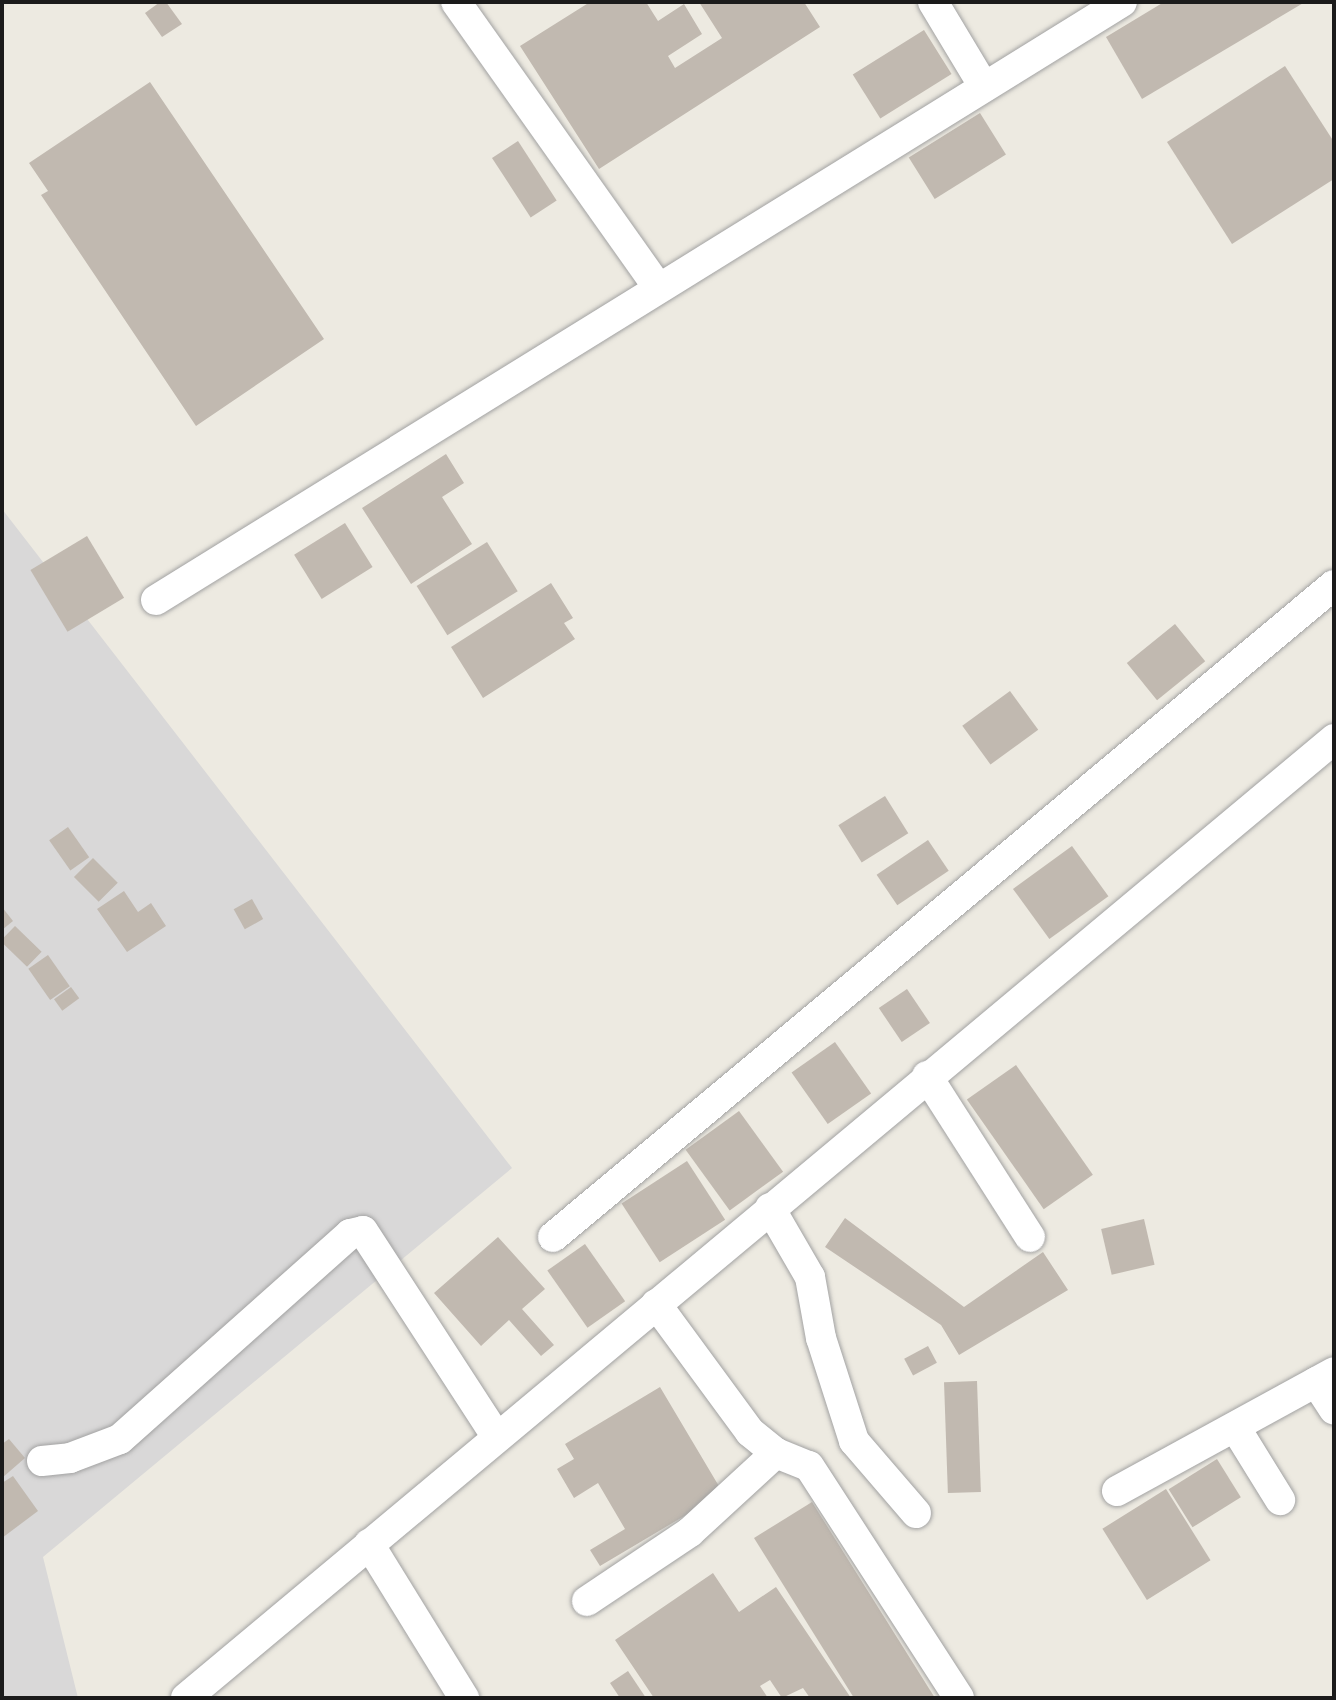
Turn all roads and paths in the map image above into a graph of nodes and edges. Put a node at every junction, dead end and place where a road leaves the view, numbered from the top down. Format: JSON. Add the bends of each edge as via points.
{"nodes":[{"id":1,"x":456,"y":2,"type":"edge"},
{"id":2,"x":933,"y":2,"type":"edge"},
{"id":3,"x":1122,"y":2,"type":"edge"},
{"id":4,"x":984,"y":87,"type":"junction"},
{"id":5,"x":658,"y":287,"type":"junction"},
{"id":6,"x":1334,"y":585,"type":"edge"},
{"id":7,"x":156,"y":600,"type":"dead end"},
{"id":8,"x":1334,"y":739,"type":"edge"},
{"id":9,"x":927,"y":1076,"type":"junction"},
{"id":10,"x":770,"y":1208,"type":"junction"},
{"id":11,"x":553,"y":1237,"type":"dead end"},
{"id":12,"x":1030,"y":1237,"type":"dead end"},
{"id":13,"x":656,"y":1304,"type":"junction"},
{"id":14,"x":1325,"y":1377,"type":"edge"},
{"id":15,"x":1334,"y":1410,"type":"edge"},
{"id":16,"x":1235,"y":1427,"type":"junction"},
{"id":17,"x":497,"y":1437,"type":"junction"},
{"id":18,"x":776,"y":1453,"type":"junction"},
{"id":19,"x":42,"y":1461,"type":"dead end"},
{"id":20,"x":1117,"y":1491,"type":"dead end"},
{"id":21,"x":1280,"y":1500,"type":"dead end"},
{"id":22,"x":916,"y":1513,"type":"dead end"},
{"id":23,"x":369,"y":1544,"type":"junction"},
{"id":24,"x":587,"y":1601,"type":"dead end"},
{"id":25,"x":206,"y":1692,"type":"edge"},
{"id":26,"x":464,"y":1698,"type":"edge"},
{"id":27,"x":959,"y":1698,"type":"edge"}],
"edges":[{"from":1,"to":5,"type":"street"},
{"from":2,"to":4,"type":"street"},
{"from":3,"to":4,"type":"street"},
{"from":4,"to":5,"type":"street"},
{"from":5,"to":7,"type":"street"},
{"from":6,"to":11,"type":"street"},
{"from":8,"to":9,"type":"street"},
{"from":9,"to":10,"type":"street"},
{"from":9,"to":12,"type":"street"},
{"from":10,"to":13,"type":"street"},
{"from":10,"to":22,"type":"street","via":[[810,1277],[821,1338],[854,1441]]},
{"from":13,"to":17,"type":"street"},
{"from":13,"to":18,"type":"street","via":[[750,1432]]},
{"from":14,"to":15,"type":"street"},
{"from":14,"to":16,"type":"street"},
{"from":16,"to":20,"type":"street"},
{"from":16,"to":21,"type":"street"},
{"from":17,"to":19,"type":"street","via":[[363,1231],[350,1234],[120,1439],[99,1450]]},
{"from":17,"to":23,"type":"street"},
{"from":18,"to":24,"type":"street","via":[[690,1532]]},
{"from":18,"to":27,"type":"street","via":[[809,1466]]},
{"from":23,"to":25,"type":"street"},
{"from":23,"to":26,"type":"street"}]}
